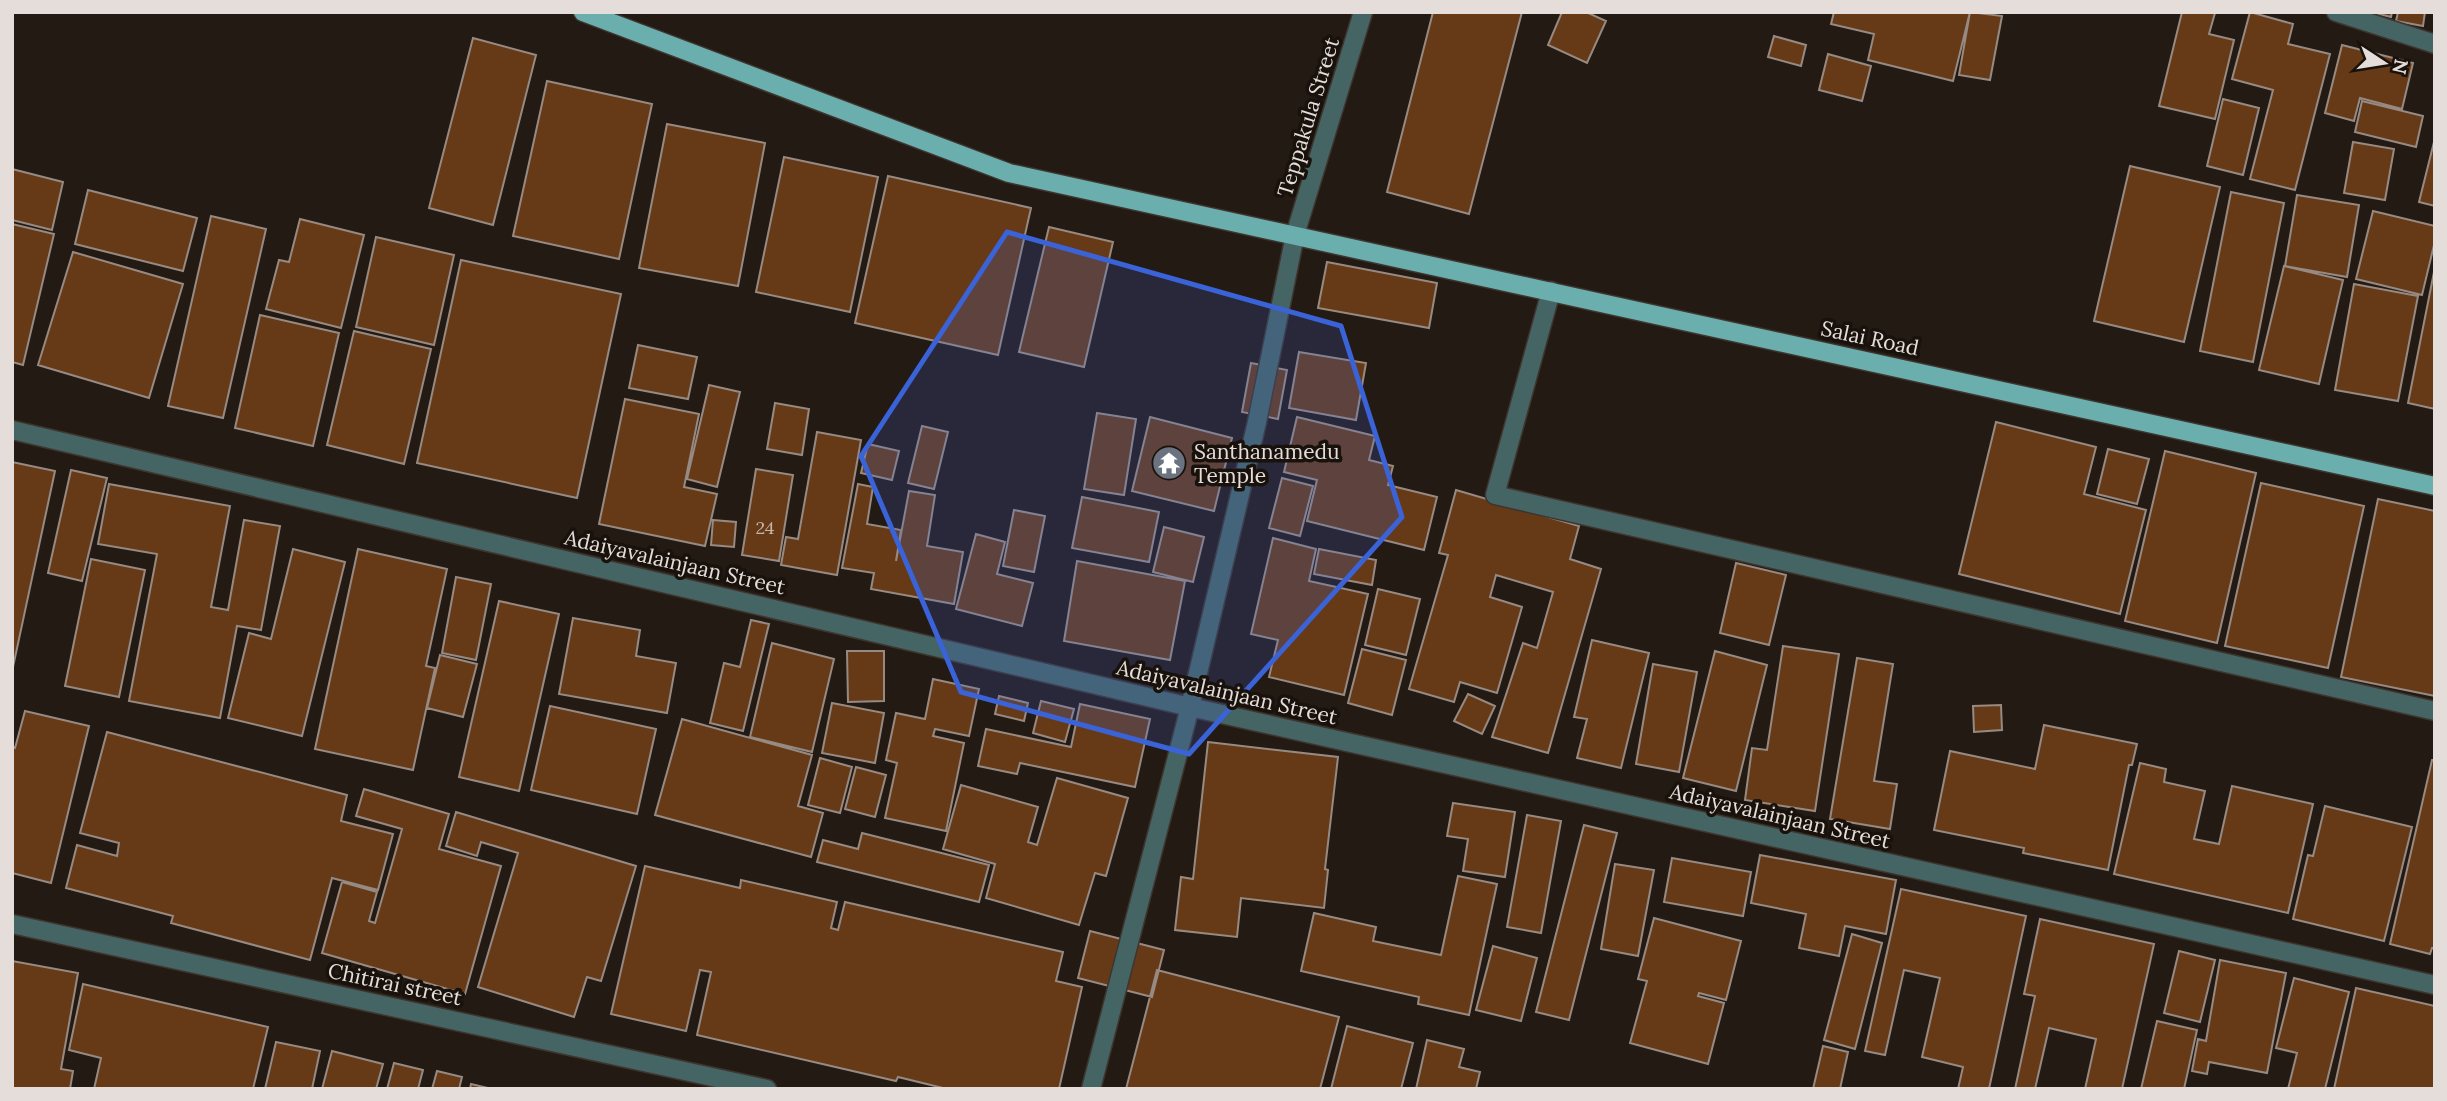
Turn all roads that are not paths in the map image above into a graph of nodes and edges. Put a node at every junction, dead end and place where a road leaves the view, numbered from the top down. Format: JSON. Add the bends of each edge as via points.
{"nodes":[{"id":1,"x":583,"y":12,"type":"edge"},
{"id":2,"x":1363,"y":12,"type":"edge"},
{"id":3,"x":2336,"y":12,"type":"edge"},
{"id":4,"x":2435,"y":44,"type":"edge"},
{"id":5,"x":1295,"y":235,"type":"junction"},
{"id":6,"x":1551,"y":291,"type":"junction"},
{"id":7,"x":12,"y":430,"type":"edge"},
{"id":8,"x":2435,"y":486,"type":"edge"},
{"id":9,"x":1190,"y":708,"type":"junction"},
{"id":10,"x":2435,"y":711,"type":"edge"},
{"id":11,"x":12,"y":924,"type":"edge"},
{"id":12,"x":2435,"y":985,"type":"edge"},
{"id":13,"x":768,"y":1089,"type":"edge"},
{"id":14,"x":1091,"y":1089,"type":"edge"}],
"edges":[{"from":1,"to":5,"type":"main road","name":"Salai Road","via":[[1009,173]]},
{"from":2,"to":5,"type":"street","name":"Teppakula Street"},
{"from":3,"to":4,"type":"street"},
{"from":5,"to":6,"type":"main road","name":"Salai Road"},
{"from":5,"to":9,"type":"street","name":"Teppakula Street"},
{"from":6,"to":8,"type":"main road","name":"Salai Road"},
{"from":6,"to":10,"type":"street","via":[[1495,495]]},
{"from":7,"to":9,"type":"street","name":"Adaiyavalainjaan Street"},
{"from":9,"to":12,"type":"street","name":"Adaiyavalainjaan Street"},
{"from":9,"to":14,"type":"street","name":"Teppakula Street"},
{"from":11,"to":13,"type":"street","name":"Chitirai street"}]}
